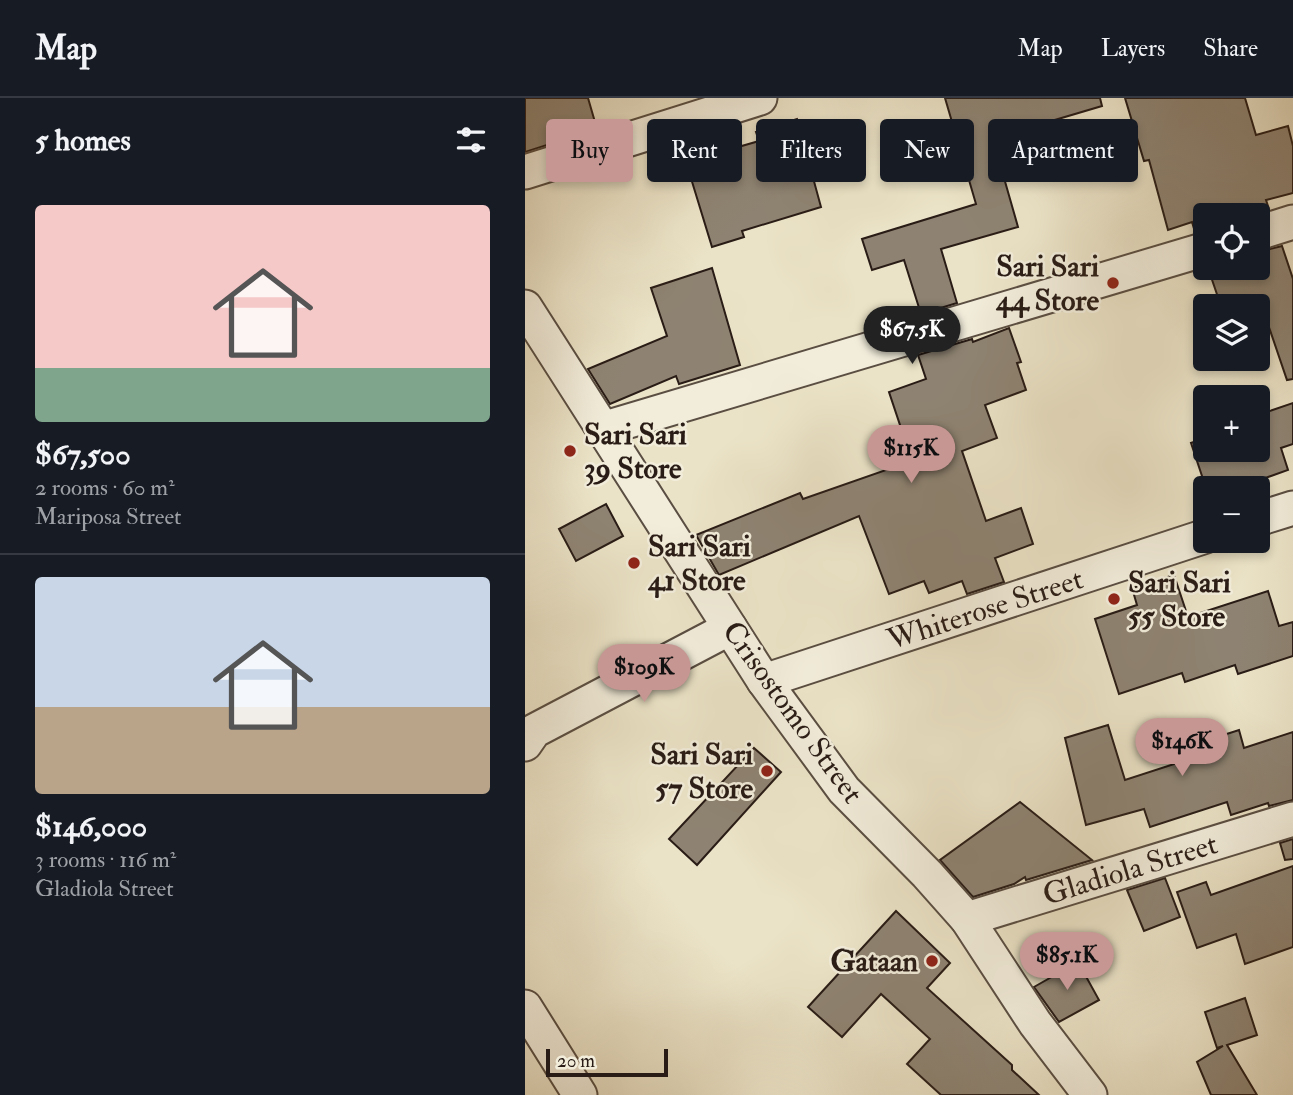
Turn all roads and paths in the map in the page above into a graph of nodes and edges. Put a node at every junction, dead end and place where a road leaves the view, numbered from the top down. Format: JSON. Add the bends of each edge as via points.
{"nodes":[{"id":1,"x":760,"y":98,"type":"edge"},
{"id":2,"x":525,"y":172,"type":"edge"},
{"id":3,"x":1293,"y":222,"type":"edge"},
{"id":4,"x":1270,"y":229,"type":"edge"},
{"id":5,"x":1193,"y":253,"type":"edge"},
{"id":6,"x":525,"y":307,"type":"edge"},
{"id":7,"x":602,"y":429,"type":"junction"},
{"id":8,"x":1293,"y":508,"type":"edge"},
{"id":9,"x":1270,"y":515,"type":"edge"},
{"id":10,"x":1193,"y":540,"type":"edge"},
{"id":11,"x":730,"y":628,"type":"junction"},
{"id":12,"x":764,"y":681,"type":"junction"},
{"id":13,"x":525,"y":744,"type":"edge"},
{"id":14,"x":1293,"y":818,"type":"edge"},
{"id":15,"x":967,"y":919,"type":"junction"},
{"id":16,"x":525,"y":1007,"type":"edge"},
{"id":17,"x":580,"y":1095,"type":"edge"},
{"id":18,"x":1090,"y":1095,"type":"edge"}],
"edges":[{"from":1,"to":2,"type":"street"},
{"from":3,"to":4,"type":"street"},
{"from":5,"to":7,"type":"street"},
{"from":6,"to":7,"type":"street","name":"Crisostomo Street"},
{"from":7,"to":11,"type":"street","name":"Crisostomo Street"},
{"from":8,"to":9,"type":"street"},
{"from":10,"to":12,"type":"street","name":"Whiterose Street"},
{"from":11,"to":12,"type":"street","name":"Crisostomo Street"},
{"from":11,"to":13,"type":"street","via":[[534,731]]},
{"from":12,"to":15,"type":"street","name":"Crisostomo Street","via":[[844,790]]},
{"from":14,"to":15,"type":"street","name":"Gladiola Street"},
{"from":15,"to":18,"type":"street","name":"Crisostomo Street","via":[[1035,1023]]},
{"from":16,"to":17,"type":"street"}]}
